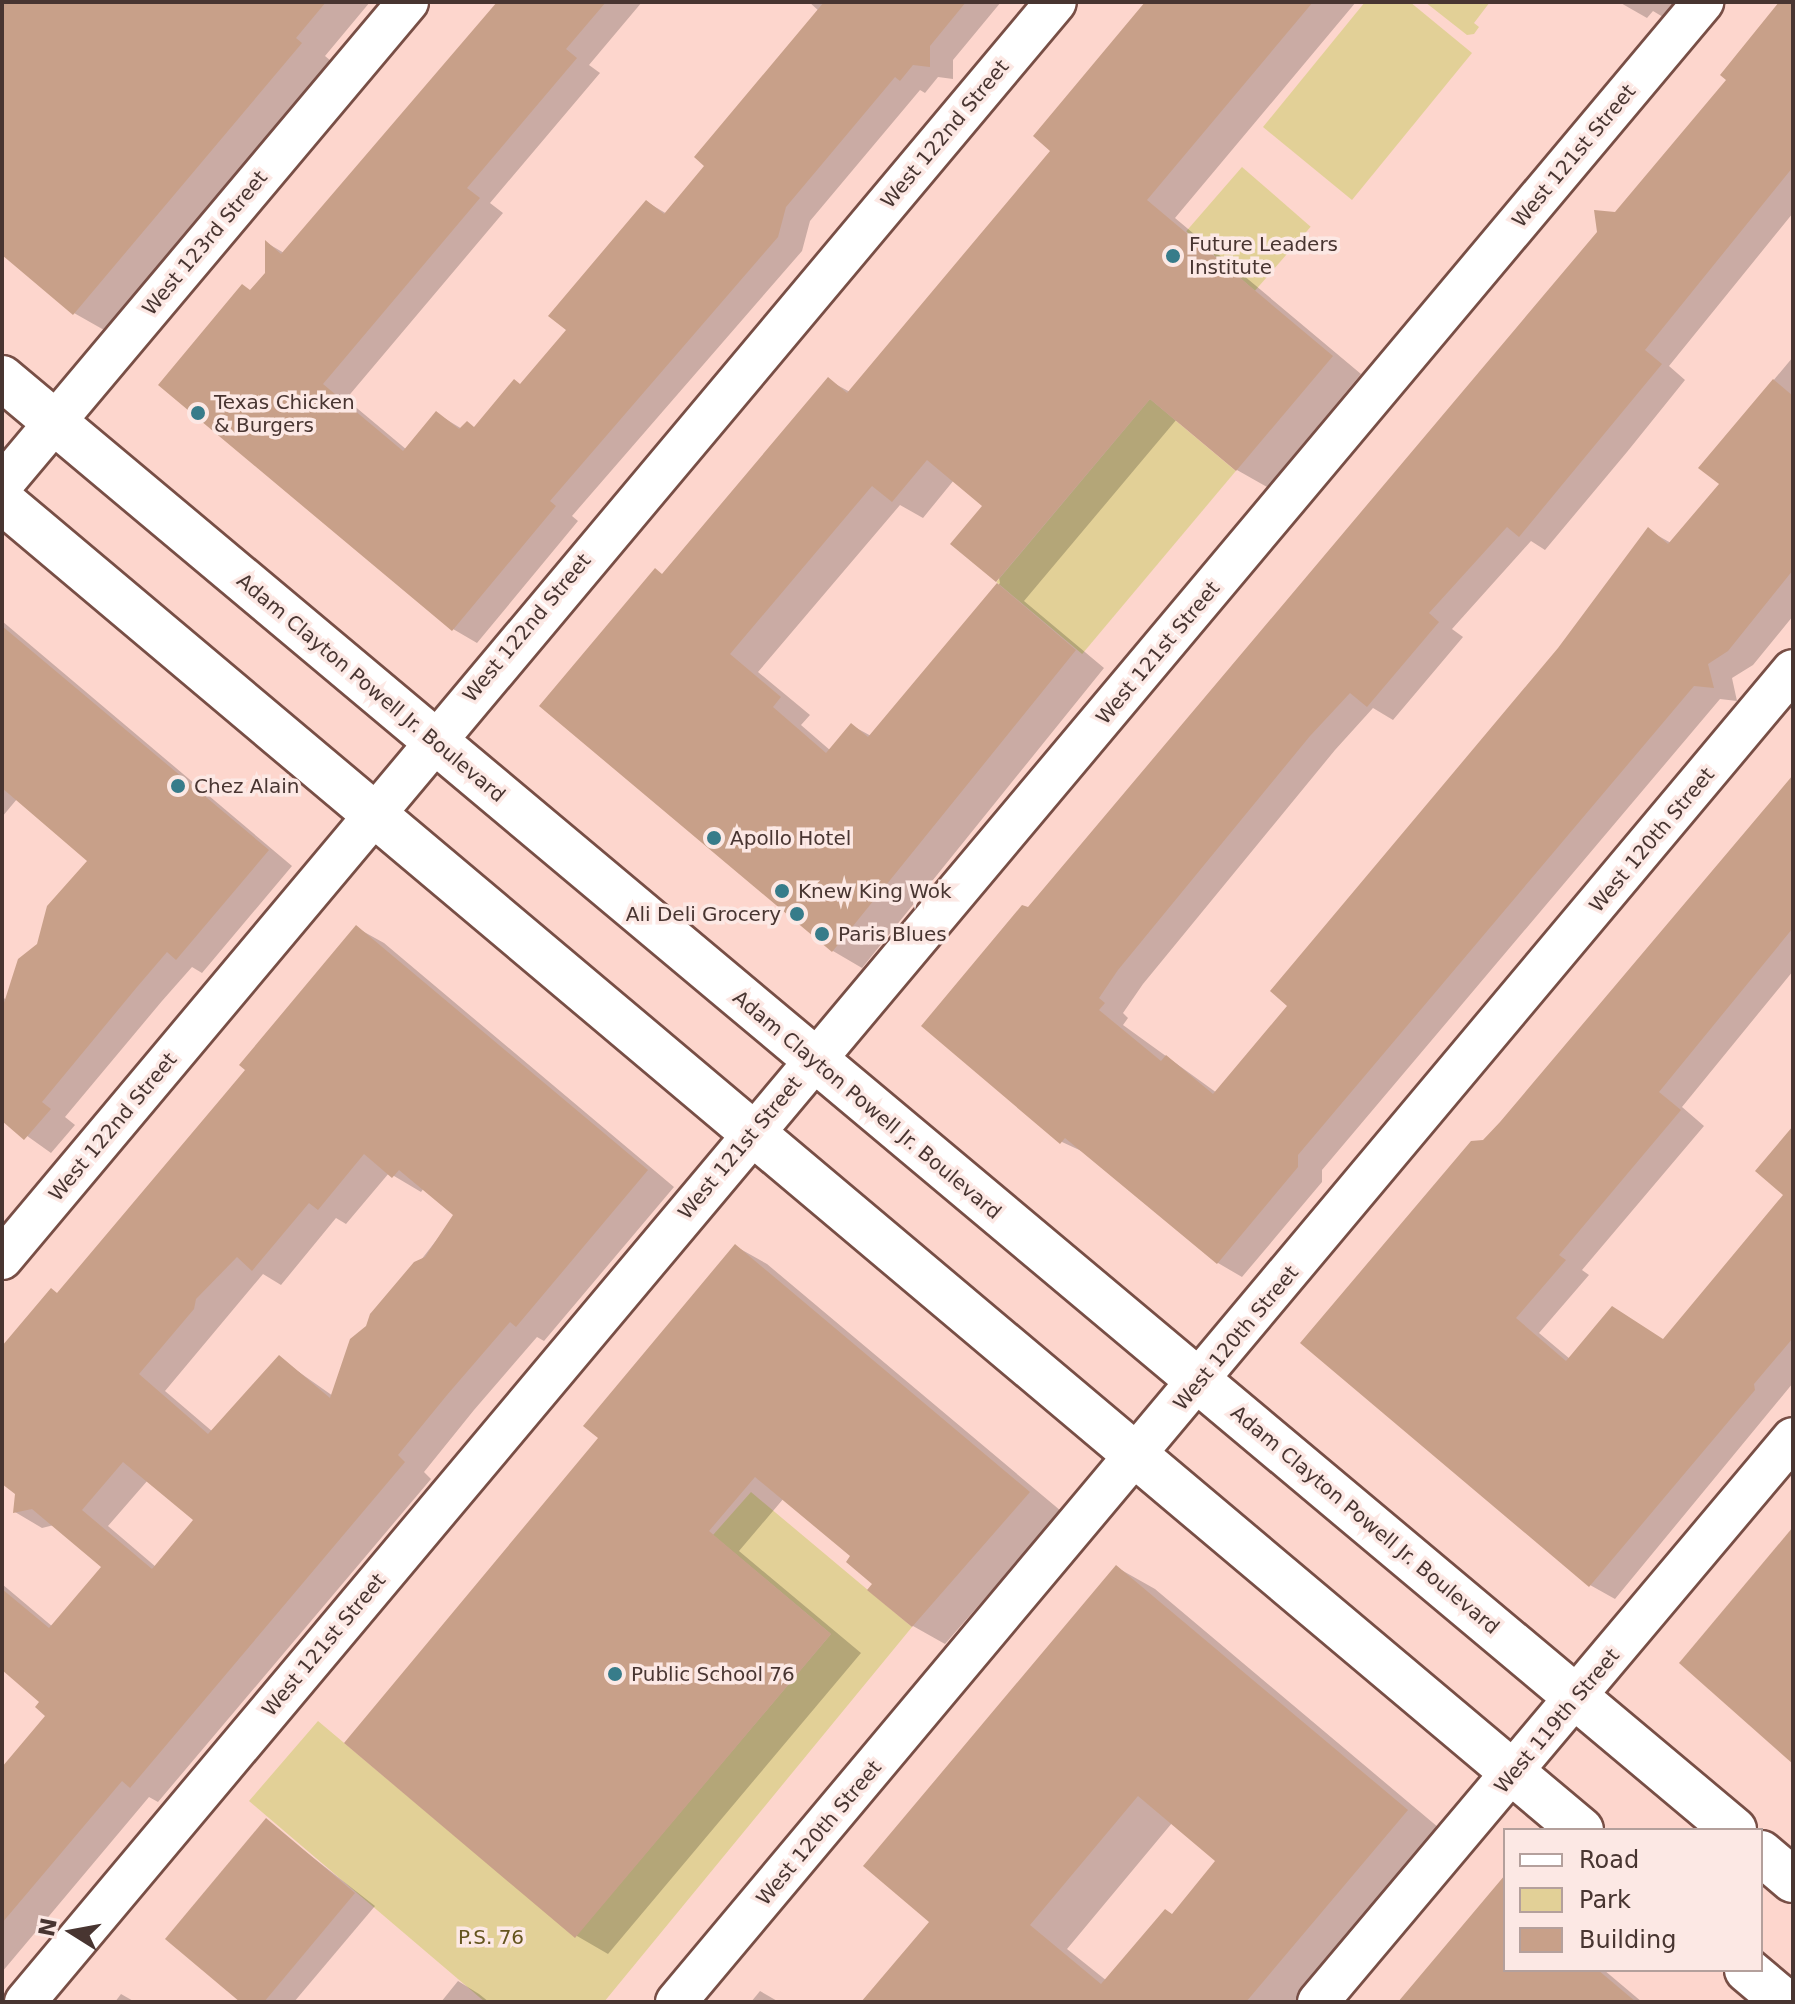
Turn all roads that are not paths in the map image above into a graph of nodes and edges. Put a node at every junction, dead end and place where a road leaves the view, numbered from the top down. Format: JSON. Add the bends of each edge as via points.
{"nodes":[{"id":1,"x":408,"y":2,"type":"edge"},
{"id":2,"x":1056,"y":2,"type":"edge"},
{"id":3,"x":1703,"y":2,"type":"edge"},
{"id":4,"x":2,"y":378,"type":"edge"},
{"id":5,"x":54,"y":421,"type":"junction"},
{"id":6,"x":2,"y":485,"type":"edge"},
{"id":7,"x":2,"y":501,"type":"edge"},
{"id":8,"x":1793,"y":670,"type":"edge"},
{"id":9,"x":433,"y":741,"type":"junction"},
{"id":10,"x":373,"y":814,"type":"junction"},
{"id":11,"x":813,"y":1060,"type":"junction"},
{"id":12,"x":752,"y":1132,"type":"junction"},
{"id":13,"x":2,"y":1259,"type":"edge"},
{"id":14,"x":1199,"y":1382,"type":"junction"},
{"id":15,"x":1793,"y":1438,"type":"edge"},
{"id":16,"x":1136,"y":1456,"type":"junction"},
{"id":17,"x":1577,"y":1696,"type":"junction"},
{"id":18,"x":1513,"y":1773,"type":"junction"},
{"id":19,"x":1579,"y":1828,"type":"edge"},
{"id":20,"x":1732,"y":1828,"type":"edge"},
{"id":21,"x":1763,"y":1855,"type":"edge"},
{"id":22,"x":1793,"y":1880,"type":"edge"},
{"id":23,"x":1749,"y":1972,"type":"edge"},
{"id":24,"x":25,"y":2002,"type":"edge"},
{"id":25,"x":676,"y":2002,"type":"edge"},
{"id":26,"x":1318,"y":2002,"type":"edge"},
{"id":27,"x":1785,"y":2002,"type":"edge"}],
"edges":[{"from":1,"to":5,"type":"street","name":"West 123rd Street"},
{"from":2,"to":9,"type":"street","name":"West 122nd Street"},
{"from":3,"to":11,"type":"street","name":"West 121st Street"},
{"from":4,"to":5,"type":"main road","name":"Adam Clayton Powell Jr. Boulevard"},
{"from":5,"to":6,"type":"street","name":"West 123rd Street"},
{"from":5,"to":9,"type":"main road","name":"Adam Clayton Powell Jr. Boulevard"},
{"from":7,"to":10,"type":"main road"},
{"from":8,"to":14,"type":"street","name":"West 120th Street"},
{"from":9,"to":10,"type":"street","name":"West 122nd Street"},
{"from":9,"to":11,"type":"main road","name":"Adam Clayton Powell Jr. Boulevard"},
{"from":10,"to":12,"type":"main road"},
{"from":10,"to":13,"type":"street","name":"West 122nd Street"},
{"from":11,"to":12,"type":"street","name":"West 121st Street"},
{"from":11,"to":14,"type":"main road","name":"Adam Clayton Powell Jr. Boulevard"},
{"from":12,"to":16,"type":"main road"},
{"from":12,"to":24,"type":"street","name":"West 121st Street"},
{"from":14,"to":16,"type":"street","name":"West 120th Street"},
{"from":14,"to":17,"type":"main road","name":"Adam Clayton Powell Jr. Boulevard"},
{"from":15,"to":17,"type":"street","name":"West 119th Street"},
{"from":16,"to":18,"type":"main road"},
{"from":16,"to":25,"type":"street","name":"West 120th Street"},
{"from":17,"to":18,"type":"street","name":"West 119th Street"},
{"from":17,"to":20,"type":"main road","name":"Adam Clayton Powell Jr. Boulevard"},
{"from":18,"to":19,"type":"main road"},
{"from":18,"to":26,"type":"street","name":"West 119th Street"},
{"from":21,"to":22,"type":"main road"},
{"from":23,"to":27,"type":"main road"}]}
